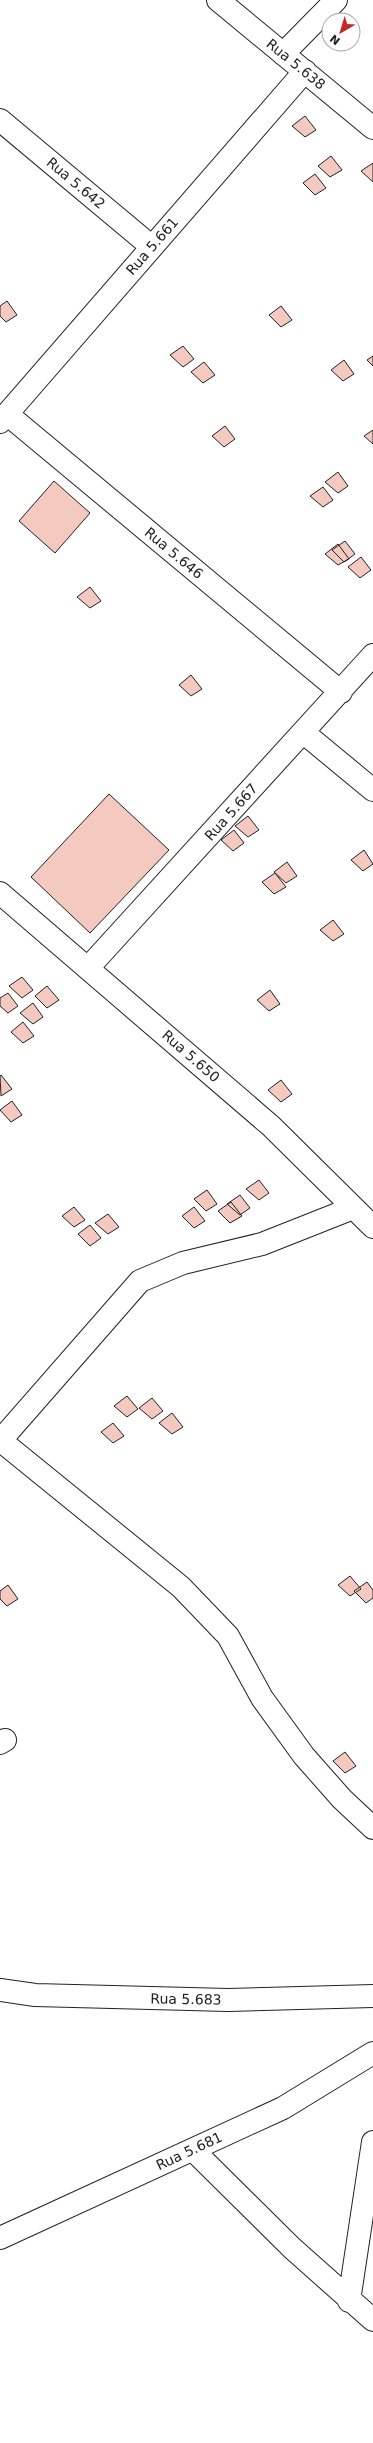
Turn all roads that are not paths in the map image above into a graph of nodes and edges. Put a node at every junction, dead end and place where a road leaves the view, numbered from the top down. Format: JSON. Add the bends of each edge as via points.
{"nodes":[{"id":1,"x":218,"y":0,"type":"edge"},
{"id":2,"x":336,"y":0,"type":"edge"},
{"id":3,"x":283,"y":54,"type":"junction"},
{"id":4,"x":304,"y":71,"type":"junction"},
{"id":5,"x":0,"y":120,"type":"edge"},
{"id":6,"x":373,"y":128,"type":"edge"},
{"id":7,"x":152,"y":247,"type":"junction"},
{"id":8,"x":3,"y":418,"type":"edge"},
{"id":9,"x":373,"y":655,"type":"edge"},
{"id":10,"x":341,"y":692,"type":"junction"},
{"id":11,"x":304,"y":733,"type":"junction"},
{"id":12,"x":373,"y":790,"type":"edge"},
{"id":13,"x":0,"y":893,"type":"edge"},
{"id":14,"x":88,"y":968,"type":"junction"},
{"id":15,"x":353,"y":1208,"type":"junction"},
{"id":16,"x":373,"y":1228,"type":"edge"},
{"id":17,"x":0,"y":1440,"type":"edge"},
{"id":18,"x":373,"y":1828,"type":"edge"},
{"id":19,"x":0,"y":1990,"type":"edge"},
{"id":20,"x":373,"y":1996,"type":"edge"},
{"id":21,"x":373,"y":2053,"type":"edge"},
{"id":22,"x":373,"y":2142,"type":"edge"},
{"id":23,"x":193,"y":2150,"type":"junction"},
{"id":24,"x":0,"y":2238,"type":"edge"},
{"id":25,"x":349,"y":2300,"type":"junction"},
{"id":26,"x":373,"y":2320,"type":"edge"}],
"edges":[{"from":1,"to":3,"type":"street","name":"Rua 5.638"},
{"from":2,"to":3,"type":"street"},
{"from":3,"to":4,"type":"street","name":"Rua 5.638"},
{"from":4,"to":6,"type":"street","name":"Rua 5.638"},
{"from":4,"to":7,"type":"street","name":"Rua 5.661"},
{"from":5,"to":7,"type":"street","name":"Rua 5.642"},
{"from":7,"to":8,"type":"street","name":"Rua 5.661"},
{"from":8,"to":10,"type":"street","name":"Rua 5.646"},
{"from":9,"to":10,"type":"street","name":"Rua 5.667"},
{"from":10,"to":11,"type":"street","name":"Rua 5.667"},
{"from":11,"to":12,"type":"street"},
{"from":11,"to":14,"type":"street","name":"Rua 5.667"},
{"from":13,"to":14,"type":"street","name":"Rua 5.650"},
{"from":14,"to":15,"type":"street","name":"Rua 5.650","via":[[271,1126]]},
{"from":15,"to":16,"type":"street","name":"Rua 5.650"},
{"from":15,"to":17,"type":"street","via":[[262,1244],[183,1263],[140,1281]]},
{"from":17,"to":18,"type":"street","via":[[181,1587],[228,1636],[262,1698],[304,1756],[342,1799]]},
{"from":19,"to":20,"type":"street","name":"Rua 5.683","via":[[35,1995],[228,2000]]},
{"from":21,"to":23,"type":"street","name":"Rua 5.681","via":[[283,2108]]},
{"from":22,"to":25,"type":"street"},
{"from":23,"to":24,"type":"street","name":"Rua 5.681"},
{"from":23,"to":25,"type":"street","via":[[292,2248]]},
{"from":25,"to":26,"type":"street"}]}
